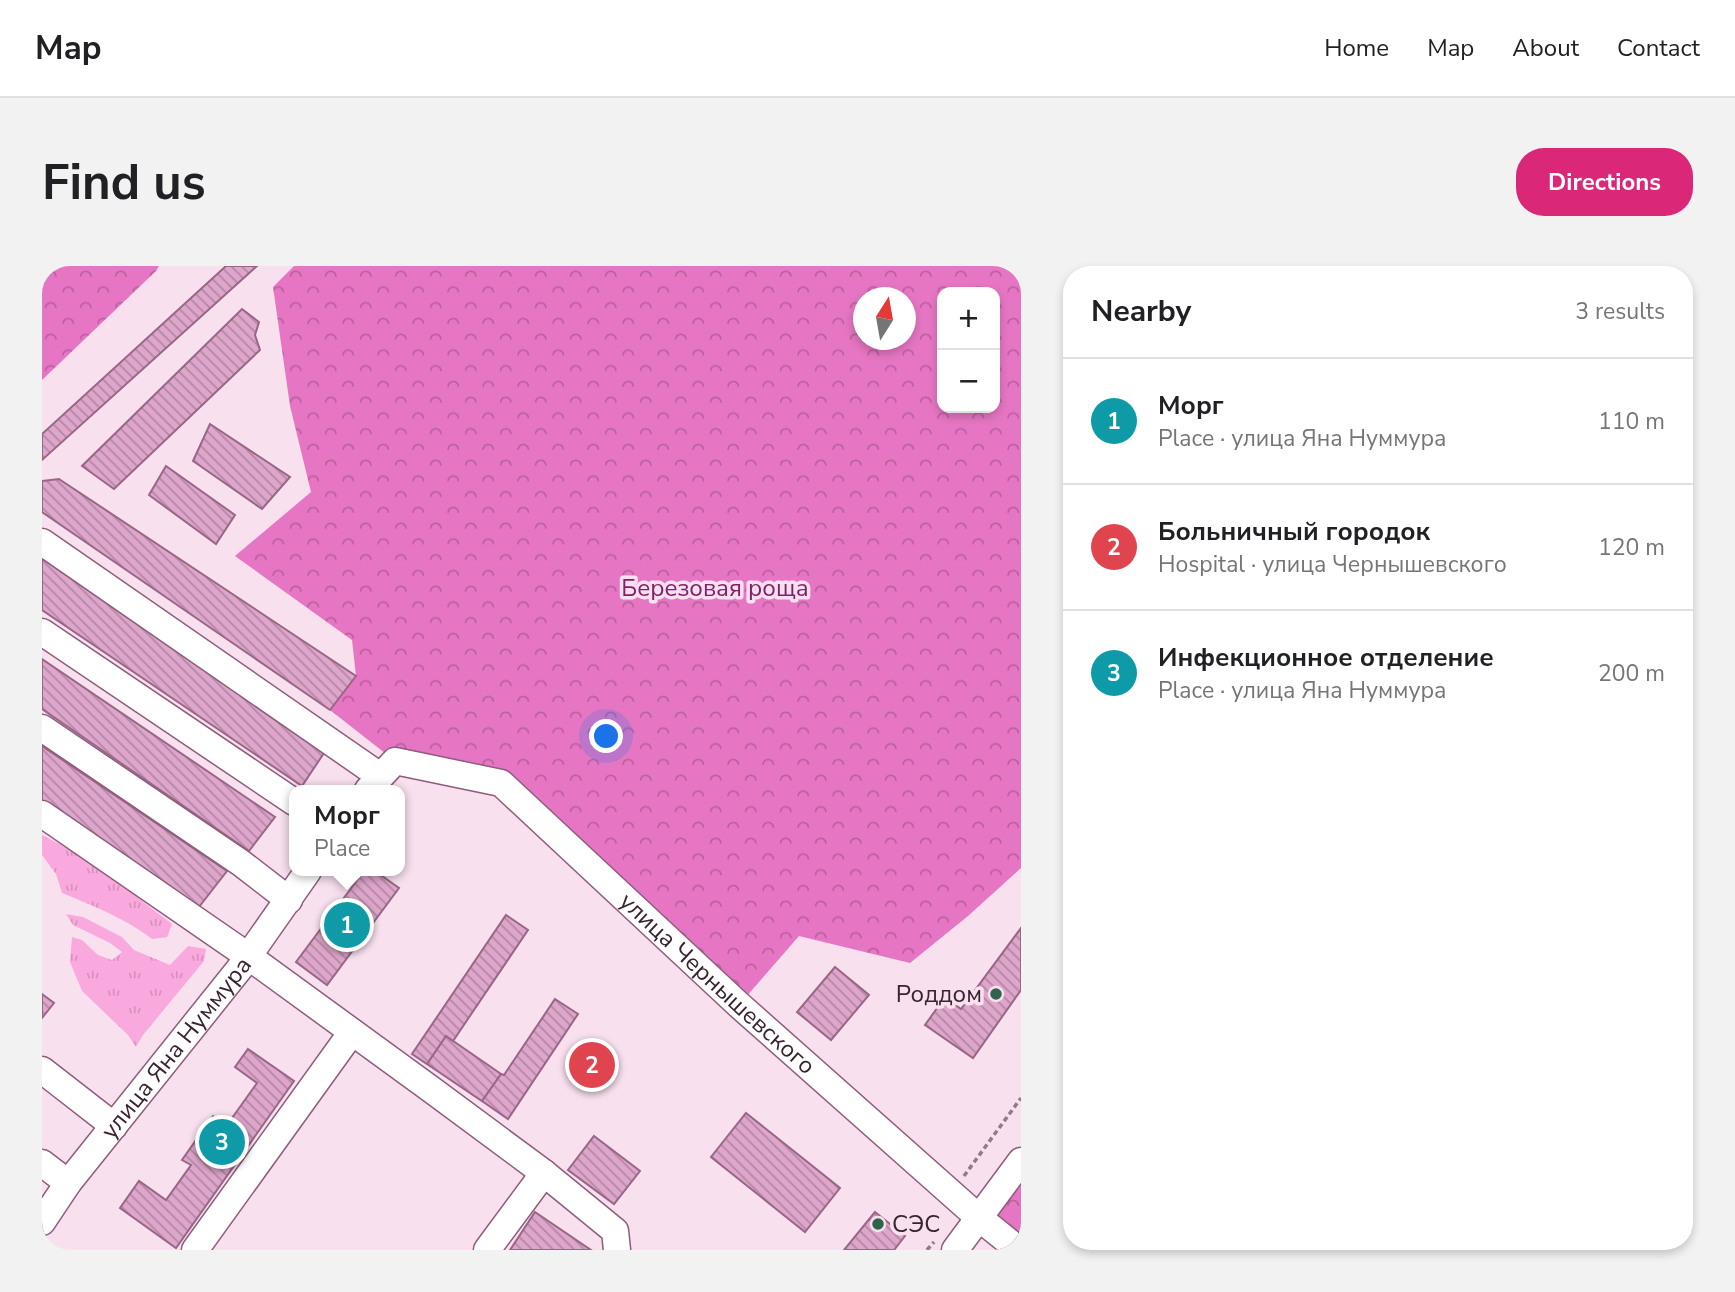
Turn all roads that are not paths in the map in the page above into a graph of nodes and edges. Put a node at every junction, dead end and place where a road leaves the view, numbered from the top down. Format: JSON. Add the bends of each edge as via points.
{"nodes":[{"id":1,"x":42,"y":542,"type":"edge"},
{"id":2,"x":42,"y":632,"type":"edge"},
{"id":3,"x":42,"y":728,"type":"edge"},
{"id":4,"x":381,"y":776,"type":"edge"},
{"id":5,"x":289,"y":798,"type":"edge"},
{"id":6,"x":42,"y":814,"type":"edge"},
{"id":7,"x":305,"y":876,"type":"edge"},
{"id":8,"x":289,"y":900,"type":"junction"},
{"id":9,"x":248,"y":956,"type":"junction"},
{"id":10,"x":352,"y":1032,"type":"junction"},
{"id":11,"x":42,"y":1070,"type":"edge"},
{"id":12,"x":114,"y":1126,"type":"junction"},
{"id":13,"x":1021,"y":1161,"type":"edge"},
{"id":14,"x":42,"y":1163,"type":"edge"},
{"id":15,"x":544,"y":1173,"type":"junction"},
{"id":16,"x":68,"y":1183,"type":"junction"},
{"id":17,"x":971,"y":1211,"type":"junction"},
{"id":18,"x":42,"y":1222,"type":"edge"},
{"id":19,"x":945,"y":1245,"type":"edge"},
{"id":20,"x":195,"y":1250,"type":"edge"},
{"id":21,"x":487,"y":1250,"type":"edge"},
{"id":22,"x":617,"y":1250,"type":"edge"},
{"id":23,"x":1019,"y":1250,"type":"edge"}],
"edges":[{"from":1,"to":4,"type":"street"},
{"from":2,"to":5,"type":"street"},
{"from":3,"to":8,"type":"street"},
{"from":4,"to":17,"type":"street","name":"улица Чернышевского","via":[[500,783],[739,1005]]},
{"from":6,"to":9,"type":"street"},
{"from":7,"to":8,"type":"street","name":"улица Яна Нуммура"},
{"from":8,"to":9,"type":"street","name":"улица Яна Нуммура"},
{"from":9,"to":10,"type":"street"},
{"from":9,"to":12,"type":"street","name":"улица Яна Нуммура"},
{"from":10,"to":15,"type":"street"},
{"from":10,"to":20,"type":"street"},
{"from":11,"to":12,"type":"street"},
{"from":12,"to":16,"type":"street","name":"улица Яна Нуммура"},
{"from":13,"to":17,"type":"street"},
{"from":14,"to":16,"type":"street"},
{"from":15,"to":21,"type":"street"},
{"from":15,"to":22,"type":"street","via":[[615,1231]]},
{"from":16,"to":18,"type":"street","name":"улица Яна Нуммура"},
{"from":17,"to":19,"type":"street"},
{"from":17,"to":23,"type":"street","name":"улица Чернышевского"}]}
